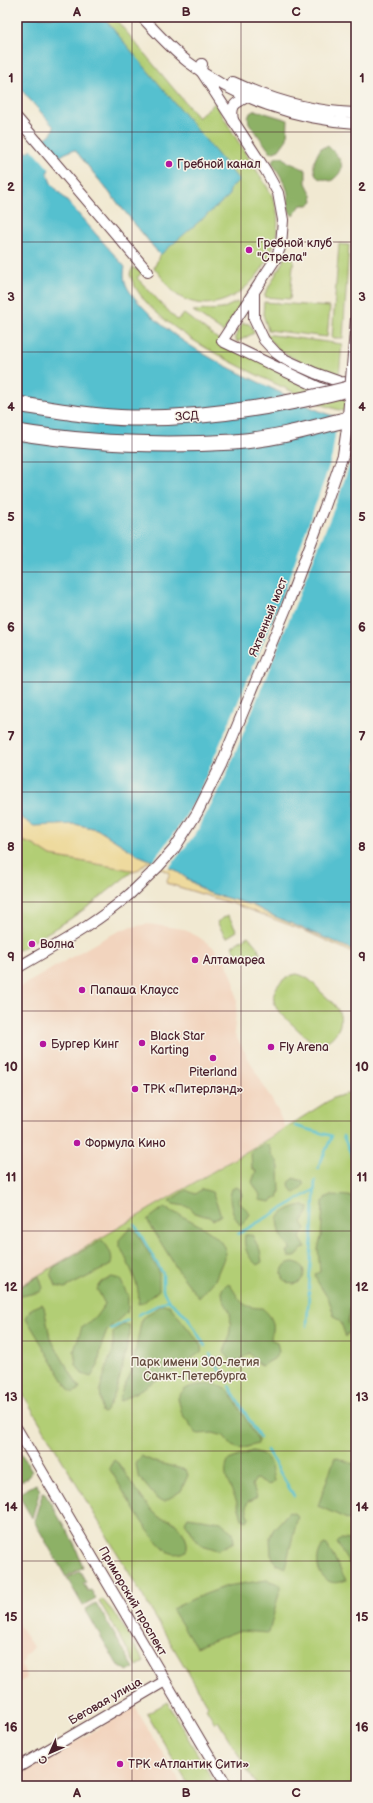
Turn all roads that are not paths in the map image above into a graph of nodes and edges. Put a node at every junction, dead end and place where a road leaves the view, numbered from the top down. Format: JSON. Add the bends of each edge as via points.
{"nodes":[{"id":1,"x":142,"y":17,"type":"edge"},
{"id":2,"x":151,"y":17,"type":"edge"},
{"id":3,"x":202,"y":68,"type":"junction"},
{"id":4,"x":248,"y":93,"type":"junction"},
{"id":5,"x":356,"y":113,"type":"edge"},
{"id":6,"x":17,"y":118,"type":"edge"},
{"id":7,"x":233,"y":121,"type":"junction"},
{"id":8,"x":356,"y":124,"type":"edge"},
{"id":9,"x":148,"y":272,"type":"dead end"},
{"id":10,"x":254,"y":293,"type":"junction"},
{"id":11,"x":356,"y":318,"type":"edge"},
{"id":12,"x":356,"y":383,"type":"edge"},
{"id":13,"x":356,"y":387,"type":"edge"},
{"id":14,"x":356,"y":398,"type":"edge"},
{"id":15,"x":17,"y":404,"type":"edge"},
{"id":16,"x":356,"y":417,"type":"edge"},
{"id":17,"x":17,"y":432,"type":"edge"},
{"id":18,"x":17,"y":968,"type":"edge"},
{"id":19,"x":17,"y":1429,"type":"edge"},
{"id":20,"x":165,"y":1681,"type":"junction"},
{"id":21,"x":17,"y":1768,"type":"edge"},
{"id":22,"x":227,"y":1786,"type":"edge"}],
"edges":[{"from":1,"to":3,"type":"street","via":[[172,48]]},
{"from":2,"to":3,"type":"street"},
{"from":3,"to":4,"type":"street"},
{"from":3,"to":7,"type":"street"},
{"from":4,"to":5,"type":"street","via":[[309,108]]},
{"from":4,"to":7,"type":"street","via":[[232,109]]},
{"from":4,"to":8,"type":"street","via":[[301,114]]},
{"from":6,"to":9,"type":"street"},
{"from":7,"to":10,"type":"street","via":[[278,193],[283,220],[281,245],[276,258]]},
{"from":10,"to":12,"type":"street","via":[[254,319],[264,340],[276,353],[321,375],[340,382]]},
{"from":10,"to":14,"type":"street","via":[[222,341],[320,388]]},
{"from":11,"to":18,"type":"street","name":"Яхтенный мост","bridge":true,"via":[[343,454],[287,606],[221,765],[197,813],[158,867],[117,906]]},
{"from":13,"to":15,"type":"highway","name":"ЗСД","bridge":true,"via":[[300,401],[189,417],[102,416]]},
{"from":16,"to":17,"type":"highway","bridge":true,"via":[[303,431],[235,442],[148,443],[78,440]]},
{"from":19,"to":20,"type":"street","name":"Приморский проспект"},
{"from":20,"to":21,"type":"street","name":"Беговая улица"},
{"from":20,"to":22,"type":"street","name":"Приморский проспект"}]}
